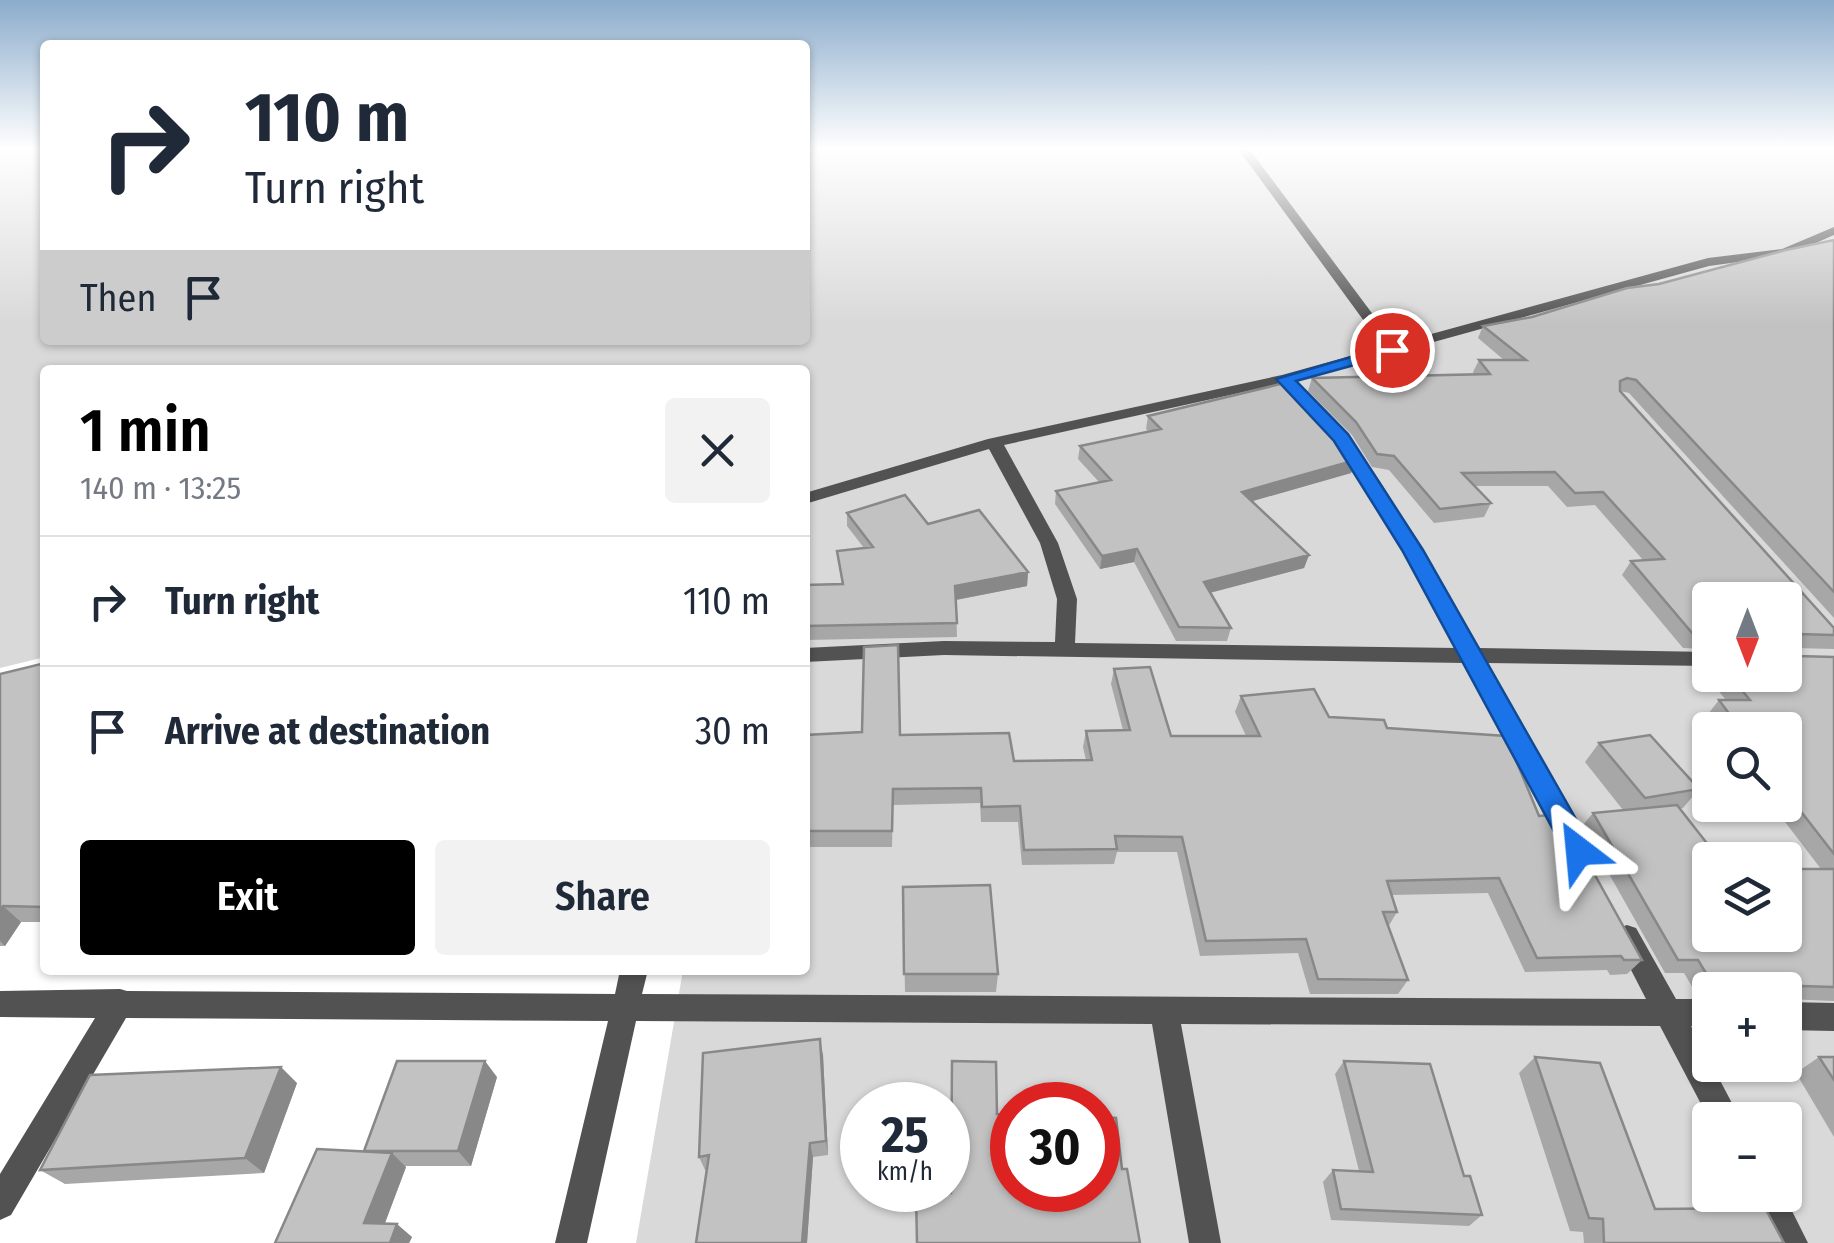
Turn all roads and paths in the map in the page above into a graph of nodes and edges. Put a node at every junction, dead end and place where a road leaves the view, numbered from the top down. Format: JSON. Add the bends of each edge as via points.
{"nodes":[{"id":1,"x":1287,"y":208,"type":"edge"},
{"id":2,"x":1834,"y":231,"type":"edge"},
{"id":3,"x":1392,"y":350,"type":"junction"},
{"id":4,"x":1284,"y":379,"type":"junction"},
{"id":5,"x":994,"y":442,"type":"junction"},
{"id":6,"x":810,"y":497,"type":"edge"},
{"id":7,"x":1065,"y":648,"type":"junction"},
{"id":8,"x":810,"y":654,"type":"edge"},
{"id":9,"x":1472,"y":657,"type":"junction"},
{"id":10,"x":1692,"y":659,"type":"edge"},
{"id":11,"x":1584,"y":860,"type":"edge"},
{"id":12,"x":1612,"y":911,"type":"edge"},
{"id":13,"x":633,"y":975,"type":"edge"},
{"id":14,"x":120,"y":1002,"type":"junction"},
{"id":15,"x":0,"y":1004,"type":"edge"},
{"id":16,"x":627,"y":1007,"type":"junction"},
{"id":17,"x":1164,"y":1009,"type":"junction"},
{"id":18,"x":1668,"y":1012,"type":"junction"},
{"id":19,"x":1692,"y":1013,"type":"edge"},
{"id":20,"x":1802,"y":1016,"type":"edge"},
{"id":21,"x":1834,"y":1017,"type":"edge"},
{"id":22,"x":1716,"y":1102,"type":"edge"},
{"id":23,"x":0,"y":1204,"type":"edge"},
{"id":24,"x":1775,"y":1212,"type":"edge"},
{"id":25,"x":571,"y":1243,"type":"edge"},
{"id":26,"x":1204,"y":1243,"type":"edge"},
{"id":27,"x":1792,"y":1243,"type":"edge"}],
"edges":[{"from":1,"to":3,"type":"street"},
{"from":2,"to":3,"type":"street","via":[[1785,252],[1708,262]]},
{"from":3,"to":4,"type":"street"},
{"from":4,"to":5,"type":"street"},
{"from":4,"to":9,"type":"street","via":[[1341,438]]},
{"from":5,"to":6,"type":"street"},
{"from":5,"to":7,"type":"street","via":[[1050,543],[1067,600]]},
{"from":7,"to":8,"type":"street"},
{"from":7,"to":9,"type":"street"},
{"from":9,"to":10,"type":"street"},
{"from":9,"to":11,"type":"street"},
{"from":12,"to":18,"type":"street"},
{"from":13,"to":16,"type":"street"},
{"from":14,"to":15,"type":"street"},
{"from":14,"to":16,"type":"street"},
{"from":14,"to":23,"type":"street"},
{"from":16,"to":17,"type":"street"},
{"from":16,"to":25,"type":"street"},
{"from":17,"to":18,"type":"street"},
{"from":17,"to":26,"type":"street"},
{"from":18,"to":19,"type":"street"},
{"from":18,"to":22,"type":"street"},
{"from":20,"to":21,"type":"street"},
{"from":24,"to":27,"type":"street"}]}
